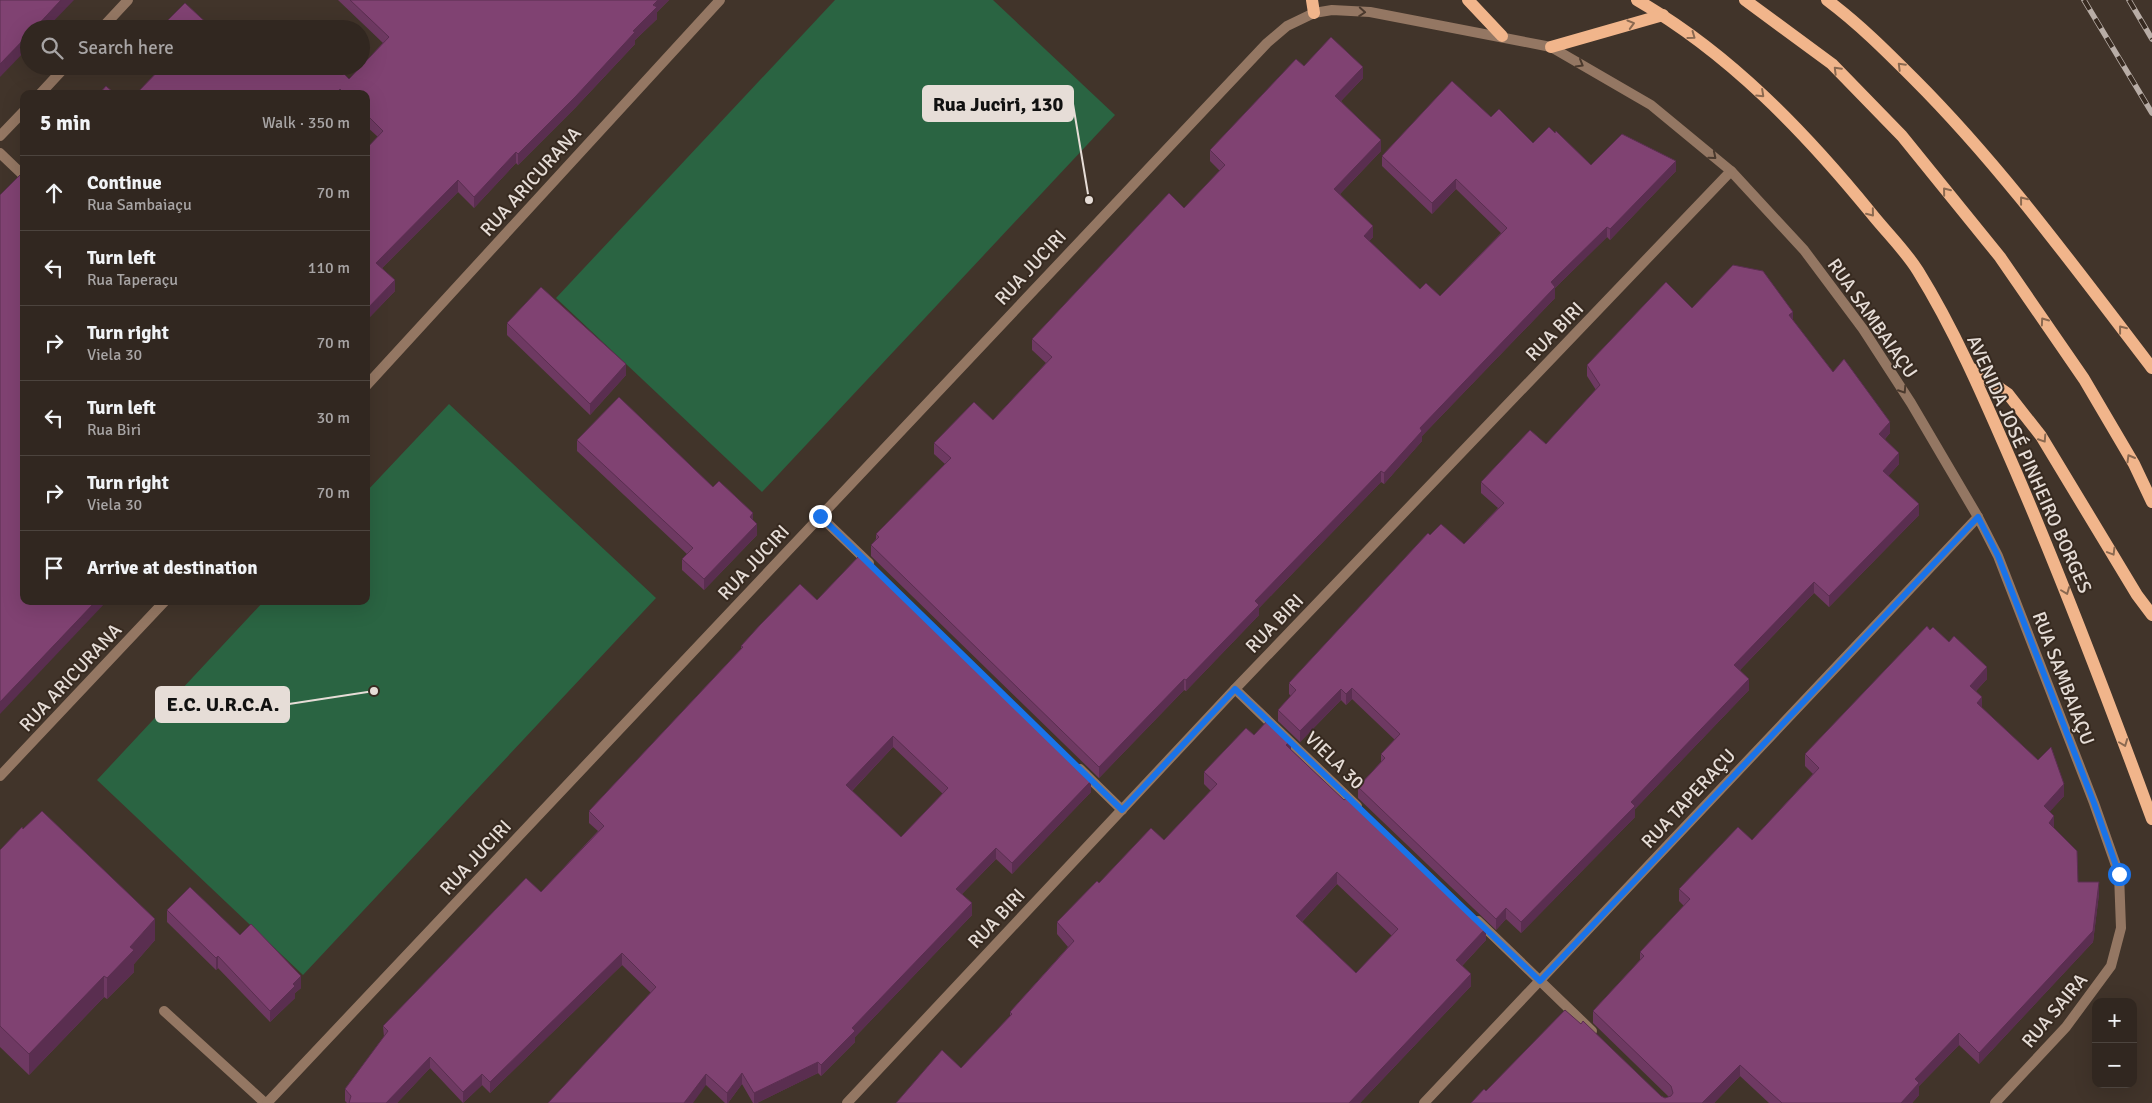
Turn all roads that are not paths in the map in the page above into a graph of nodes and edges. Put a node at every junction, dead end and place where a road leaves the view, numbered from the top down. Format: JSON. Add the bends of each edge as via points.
{"nodes":[{"id":1,"x":128,"y":0,"type":"edge"},
{"id":2,"x":720,"y":0,"type":"edge"},
{"id":3,"x":1468,"y":0,"type":"edge"},
{"id":4,"x":1637,"y":0,"type":"edge"},
{"id":5,"x":1745,"y":0,"type":"edge"},
{"id":6,"x":1827,"y":0,"type":"edge"},
{"id":7,"x":1313,"y":6,"type":"edge"},
{"id":8,"x":1663,"y":15,"type":"junction"},
{"id":9,"x":109,"y":20,"type":"edge"},
{"id":10,"x":1502,"y":36,"type":"junction"},
{"id":11,"x":1551,"y":47,"type":"junction"},
{"id":12,"x":58,"y":75,"type":"edge"},
{"id":13,"x":44,"y":90,"type":"edge"},
{"id":14,"x":20,"y":115,"type":"edge"},
{"id":15,"x":0,"y":136,"type":"edge"},
{"id":16,"x":0,"y":153,"type":"edge"},
{"id":17,"x":20,"y":172,"type":"edge"},
{"id":18,"x":1731,"y":172,"type":"junction"},
{"id":19,"x":2152,"y":368,"type":"edge"},
{"id":20,"x":1972,"y":369,"type":"junction"},
{"id":21,"x":370,"y":382,"type":"edge"},
{"id":22,"x":2152,"y":502,"type":"edge"},
{"id":23,"x":820,"y":516,"type":"junction"},
{"id":24,"x":1978,"y":517,"type":"junction"},
{"id":25,"x":876,"y":571,"type":"edge"},
{"id":26,"x":161,"y":605,"type":"edge"},
{"id":27,"x":2152,"y":615,"type":"edge"},
{"id":28,"x":1235,"y":689,"type":"junction"},
{"id":29,"x":1073,"y":762,"type":"edge"},
{"id":30,"x":0,"y":776,"type":"edge"},
{"id":31,"x":1122,"y":810,"type":"junction"},
{"id":32,"x":1363,"y":811,"type":"edge"},
{"id":33,"x":2152,"y":819,"type":"edge"},
{"id":34,"x":1469,"y":913,"type":"edge"},
{"id":35,"x":2121,"y":928,"type":"joint"},
{"id":36,"x":1540,"y":981,"type":"junction"},
{"id":37,"x":164,"y":1011,"type":"dead end"},
{"id":38,"x":1603,"y":1042,"type":"edge"},
{"id":39,"x":266,"y":1103,"type":"edge"},
{"id":40,"x":847,"y":1103,"type":"edge"},
{"id":41,"x":1424,"y":1103,"type":"edge"},
{"id":42,"x":1995,"y":1103,"type":"edge"}],
"edges":[{"from":1,"to":9,"type":"street"},
{"from":2,"to":21,"type":"street","name":"RUA ARICURANA"},
{"from":3,"to":10,"type":"main road"},
{"from":4,"to":8,"type":"main road","name":"AVENIDA JOSÉ PINHEIRO BORGES"},
{"from":22,"to":5,"type":"main road","one_way":true,"via":[[2134,464],[2084,379],[2000,257],[1908,143],[1832,64]]},
{"from":19,"to":6,"type":"main road","one_way":true,"via":[[2016,192],[1936,101],[1858,24]]},
{"from":7,"to":10,"type":"street","name":"RUA SAMBAIAÇU","one_way":true,"via":[[1370,12]]},
{"from":7,"to":23,"type":"street","name":"RUA JUCIRI","via":[[1267,43]]},
{"from":11,"to":8,"type":"main road","one_way":true},
{"from":8,"to":20,"type":"main road","name":"AVENIDA JOSÉ PINHEIRO BORGES","one_way":true,"via":[[1725,61],[1794,126],[1850,187],[1917,269]]},
{"from":10,"to":11,"type":"street","name":"RUA SAMBAIAÇU"},
{"from":11,"to":18,"type":"street","name":"RUA SAMBAIAÇU","one_way":true,"via":[[1650,105]]},
{"from":12,"to":13,"type":"street"},
{"from":14,"to":15,"type":"street"},
{"from":16,"to":17,"type":"street"},
{"from":18,"to":24,"type":"street","name":"RUA SAMBAIAÇU","one_way":true,"via":[[1804,250],[1863,329]]},
{"from":18,"to":28,"type":"street","name":"RUA BIRI"},
{"from":20,"to":27,"type":"main road","one_way":true,"via":[[2008,394],[2041,436]]},
{"from":20,"to":33,"type":"main road","name":"AVENIDA JOSÉ PINHEIRO BORGES","one_way":true,"via":[[2059,572]]},
{"from":23,"to":25,"type":"street"},
{"from":23,"to":39,"type":"street","name":"RUA JUCIRI"},
{"from":24,"to":35,"type":"street","name":"RUA SAMBAIAÇU","via":[[1998,556],[2119,874]]},
{"from":24,"to":36,"type":"street","name":"RUA TAPERAÇU"},
{"from":26,"to":30,"type":"street","name":"RUA ARICURANA"},
{"from":28,"to":31,"type":"street","name":"RUA BIRI"},
{"from":28,"to":32,"type":"street","name":"VIELA 30"},
{"from":29,"to":31,"type":"street"},
{"from":31,"to":40,"type":"street","name":"RUA BIRI"},
{"from":34,"to":36,"type":"street"},
{"from":35,"to":42,"type":"street","name":"RUA SAIRA","via":[[2111,966],[2066,1026]]},
{"from":36,"to":38,"type":"street"},
{"from":36,"to":41,"type":"street","name":"RUA TAPERAÇU"},
{"from":37,"to":39,"type":"street"}]}
